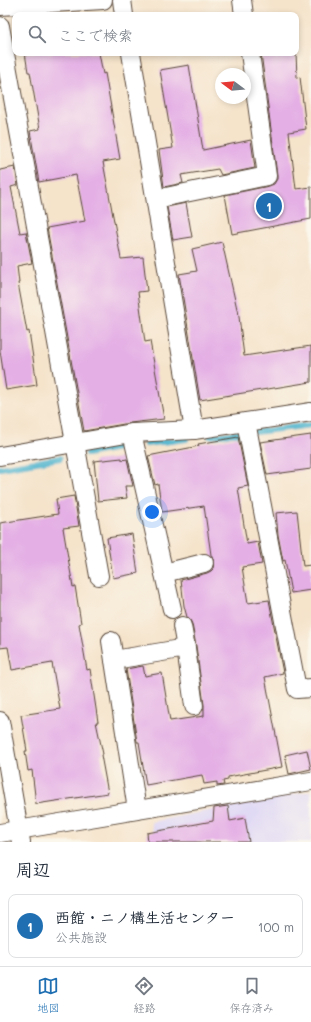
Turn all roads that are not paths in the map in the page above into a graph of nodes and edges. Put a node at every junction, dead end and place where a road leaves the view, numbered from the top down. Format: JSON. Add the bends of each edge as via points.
{"nodes":[{"id":1,"x":103,"y":0,"type":"edge"},
{"id":2,"x":122,"y":0,"type":"edge"},
{"id":3,"x":242,"y":0,"type":"edge"},
{"id":4,"x":0,"y":6,"type":"edge"},
{"id":5,"x":124,"y":12,"type":"edge"},
{"id":6,"x":244,"y":12,"type":"edge"},
{"id":7,"x":0,"y":26,"type":"edge"},
{"id":8,"x":132,"y":56,"type":"edge"},
{"id":9,"x":250,"y":56,"type":"edge"},
{"id":10,"x":156,"y":199,"type":"junction"},
{"id":11,"x":311,"y":412,"type":"edge"},
{"id":12,"x":246,"y":422,"type":"junction"},
{"id":13,"x":194,"y":430,"type":"junction"},
{"id":14,"x":132,"y":433,"type":"junction"},
{"id":15,"x":75,"y":443,"type":"junction"},
{"id":16,"x":0,"y":456,"type":"edge"},
{"id":17,"x":204,"y":564,"type":"dead end"},
{"id":18,"x":164,"y":573,"type":"junction"},
{"id":19,"x":99,"y":576,"type":"dead end"},
{"id":20,"x":172,"y":609,"type":"dead end"},
{"id":21,"x":182,"y":626,"type":"dead end"},
{"id":22,"x":111,"y":641,"type":"dead end"},
{"id":23,"x":186,"y":648,"type":"junction"},
{"id":24,"x":114,"y":660,"type":"junction"},
{"id":25,"x":311,"y":688,"type":"edge"},
{"id":26,"x":194,"y":706,"type":"dead end"},
{"id":27,"x":0,"y":721,"type":"edge"},
{"id":28,"x":311,"y":781,"type":"edge"},
{"id":29,"x":137,"y":810,"type":"junction"},
{"id":30,"x":0,"y":833,"type":"edge"},
{"id":31,"x":20,"y":836,"type":"edge"}],
"edges":[{"from":1,"to":4,"type":"street"},
{"from":2,"to":5,"type":"street"},
{"from":3,"to":6,"type":"street"},
{"from":7,"to":15,"type":"street"},
{"from":8,"to":10,"type":"street"},
{"from":9,"to":10,"type":"street","via":[[267,176]]},
{"from":10,"to":13,"type":"street"},
{"from":11,"to":12,"type":"street"},
{"from":12,"to":13,"type":"street"},
{"from":12,"to":25,"type":"street","via":[[297,689]]},
{"from":13,"to":14,"type":"street"},
{"from":14,"to":15,"type":"street"},
{"from":14,"to":18,"type":"street"},
{"from":15,"to":16,"type":"street"},
{"from":15,"to":19,"type":"street"},
{"from":17,"to":18,"type":"street"},
{"from":18,"to":20,"type":"street"},
{"from":21,"to":23,"type":"street"},
{"from":22,"to":24,"type":"street"},
{"from":23,"to":24,"type":"street"},
{"from":23,"to":26,"type":"street"},
{"from":24,"to":29,"type":"street"},
{"from":27,"to":31,"type":"street"},
{"from":28,"to":29,"type":"street"},
{"from":29,"to":31,"type":"street"},
{"from":30,"to":31,"type":"street"}]}
